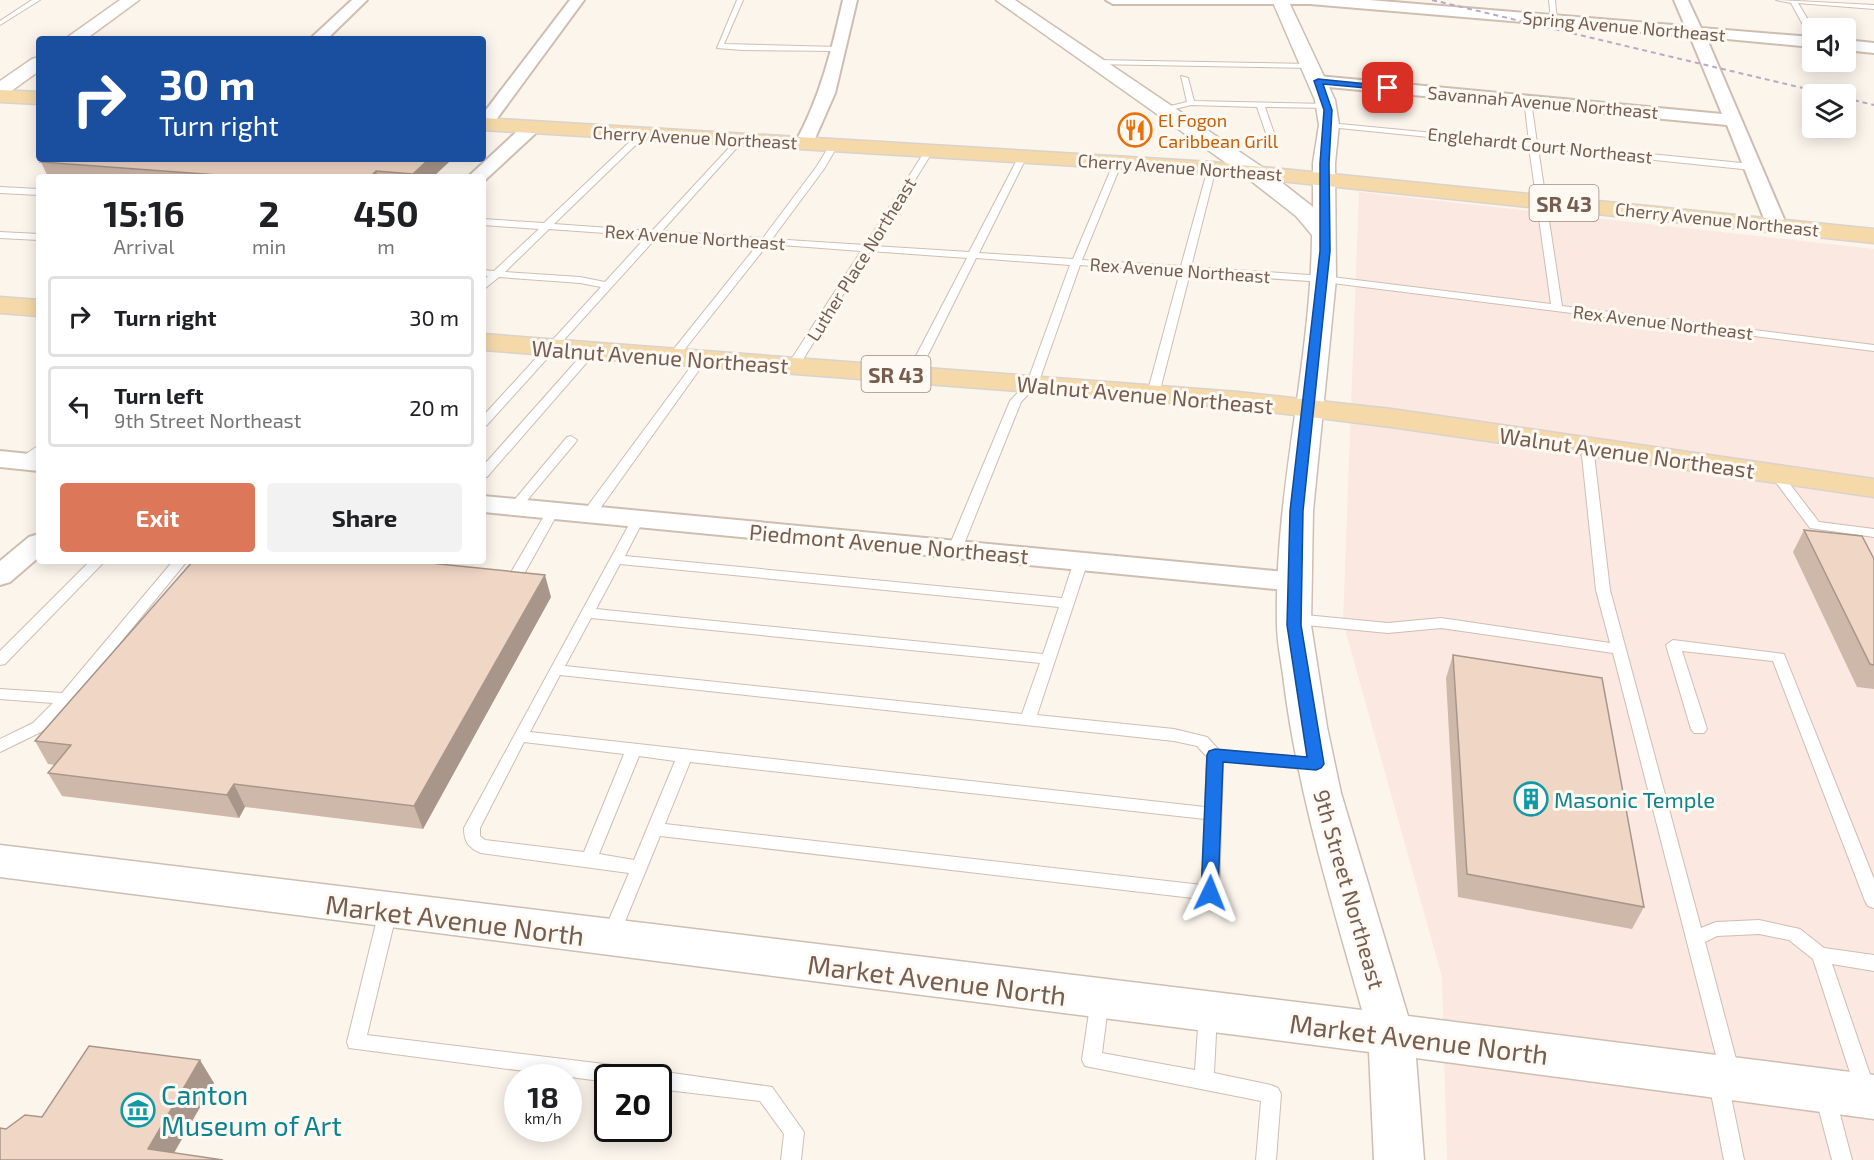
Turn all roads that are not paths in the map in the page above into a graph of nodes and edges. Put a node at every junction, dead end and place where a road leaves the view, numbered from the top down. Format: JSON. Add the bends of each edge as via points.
{"nodes":[{"id":1,"x":37,"y":0,"type":"edge"},
{"id":2,"x":131,"y":0,"type":"edge"},
{"id":3,"x":360,"y":0,"type":"edge"},
{"id":4,"x":577,"y":0,"type":"edge"},
{"id":5,"x":740,"y":0,"type":"edge"},
{"id":6,"x":850,"y":0,"type":"edge"},
{"id":7,"x":1004,"y":0,"type":"edge"},
{"id":8,"x":1113,"y":0,"type":"edge"},
{"id":9,"x":1280,"y":0,"type":"edge"},
{"id":10,"x":1552,"y":0,"type":"edge"},
{"id":11,"x":1681,"y":0,"type":"edge"},
{"id":12,"x":1779,"y":0,"type":"edge"},
{"id":13,"x":1793,"y":1,"type":"edge"},
{"id":14,"x":1424,"y":4,"type":"edge"},
{"id":15,"x":1874,"y":7,"type":"edge"},
{"id":16,"x":1803,"y":18,"type":"edge"},
{"id":17,"x":1555,"y":20,"type":"junction"},
{"id":18,"x":1,"y":23,"type":"edge"},
{"id":19,"x":1695,"y":32,"type":"junction"},
{"id":20,"x":78,"y":36,"type":"edge"},
{"id":21,"x":321,"y":36,"type":"edge"},
{"id":22,"x":1802,"y":41,"type":"edge"},
{"id":23,"x":1856,"y":46,"type":"edge"},
{"id":24,"x":1874,"y":48,"type":"edge"},
{"id":25,"x":838,"y":49,"type":"junction"},
{"id":26,"x":1095,"y":62,"type":"junction"},
{"id":27,"x":36,"y":65,"type":"edge"},
{"id":28,"x":1314,"y":74,"type":"junction"},
{"id":29,"x":1184,"y":78,"type":"dead end"},
{"id":30,"x":0,"y":90,"type":"edge"},
{"id":31,"x":0,"y":96,"type":"edge"},
{"id":32,"x":36,"y":98,"type":"edge"},
{"id":33,"x":1527,"y":101,"type":"junction"},
{"id":34,"x":1191,"y":103,"type":"junction"},
{"id":35,"x":1260,"y":105,"type":"junction"},
{"id":36,"x":1165,"y":110,"type":"junction"},
{"id":37,"x":1328,"y":115,"type":"junction"},
{"id":38,"x":486,"y":120,"type":"edge"},
{"id":39,"x":1733,"y":120,"type":"junction"},
{"id":40,"x":486,"y":124,"type":"edge"},
{"id":41,"x":532,"y":127,"type":"junction"},
{"id":42,"x":643,"y":134,"type":"junction"},
{"id":43,"x":739,"y":140,"type":"junction"},
{"id":44,"x":804,"y":143,"type":"junction"},
{"id":45,"x":834,"y":145,"type":"junction"},
{"id":46,"x":1274,"y":145,"type":"dead end"},
{"id":47,"x":1532,"y":145,"type":"junction"},
{"id":48,"x":929,"y":151,"type":"junction"},
{"id":49,"x":1023,"y":156,"type":"junction"},
{"id":50,"x":1118,"y":162,"type":"junction"},
{"id":51,"x":1752,"y":166,"type":"junction"},
{"id":52,"x":1212,"y":168,"type":"junction"},
{"id":53,"x":1254,"y":172,"type":"junction"},
{"id":54,"x":480,"y":174,"type":"edge"},
{"id":55,"x":1324,"y":179,"type":"junction"},
{"id":56,"x":0,"y":189,"type":"edge"},
{"id":57,"x":36,"y":192,"type":"edge"},
{"id":58,"x":1541,"y":201,"type":"junction"},
{"id":59,"x":486,"y":222,"type":"edge"},
{"id":60,"x":1777,"y":226,"type":"junction"},
{"id":61,"x":547,"y":227,"type":"junction"},
{"id":62,"x":654,"y":234,"type":"junction"},
{"id":63,"x":0,"y":235,"type":"edge"},
{"id":64,"x":1325,"y":235,"type":"junction"},
{"id":65,"x":1874,"y":236,"type":"edge"},
{"id":66,"x":36,"y":237,"type":"edge"},
{"id":67,"x":764,"y":242,"type":"junction"},
{"id":68,"x":868,"y":249,"type":"junction"},
{"id":69,"x":973,"y":256,"type":"junction"},
{"id":70,"x":1076,"y":263,"type":"junction"},
{"id":71,"x":1184,"y":270,"type":"junction"},
{"id":72,"x":486,"y":273,"type":"edge"},
{"id":73,"x":496,"y":274,"type":"junction"},
{"id":74,"x":1324,"y":279,"type":"junction"},
{"id":75,"x":486,"y":283,"type":"edge"},
{"id":76,"x":608,"y":285,"type":"junction"},
{"id":77,"x":0,"y":305,"type":"edge"},
{"id":78,"x":36,"y":308,"type":"edge"},
{"id":79,"x":1557,"y":309,"type":"junction"},
{"id":80,"x":486,"y":342,"type":"edge"},
{"id":81,"x":552,"y":347,"type":"junction"},
{"id":82,"x":1874,"y":348,"type":"edge"},
{"id":83,"x":591,"y":351,"type":"junction"},
{"id":84,"x":673,"y":357,"type":"junction"},
{"id":85,"x":702,"y":359,"type":"junction"},
{"id":86,"x":793,"y":366,"type":"junction"},
{"id":87,"x":912,"y":375,"type":"junction"},
{"id":88,"x":1032,"y":384,"type":"junction"},
{"id":89,"x":1153,"y":394,"type":"junction"},
{"id":90,"x":1309,"y":408,"type":"junction"},
{"id":91,"x":486,"y":420,"type":"edge"},
{"id":92,"x":571,"y":440,"type":"dead end"},
{"id":93,"x":1587,"y":446,"type":"junction"},
{"id":94,"x":486,"y":471,"type":"edge"},
{"id":95,"x":1775,"y":473,"type":"junction"},
{"id":96,"x":1874,"y":488,"type":"edge"},
{"id":97,"x":486,"y":504,"type":"edge"},
{"id":98,"x":515,"y":507,"type":"junction"},
{"id":99,"x":553,"y":510,"type":"junction"},
{"id":100,"x":589,"y":514,"type":"junction"},
{"id":101,"x":638,"y":519,"type":"junction"},
{"id":102,"x":1840,"y":528,"type":"junction"},
{"id":103,"x":1874,"y":533,"type":"edge"},
{"id":104,"x":1852,"y":544,"type":"edge"},
{"id":105,"x":36,"y":546,"type":"edge"},
{"id":106,"x":955,"y":549,"type":"junction"},
{"id":107,"x":616,"y":560,"type":"junction"},
{"id":108,"x":1081,"y":561,"type":"junction"},
{"id":109,"x":95,"y":564,"type":"edge"},
{"id":110,"x":178,"y":564,"type":"edge"},
{"id":111,"x":517,"y":574,"type":"edge"},
{"id":112,"x":0,"y":576,"type":"edge"},
{"id":113,"x":1296,"y":582,"type":"junction"},
{"id":114,"x":1067,"y":603,"type":"junction"},
{"id":115,"x":587,"y":614,"type":"junction"},
{"id":116,"x":1294,"y":619,"type":"junction"},
{"id":117,"x":1619,"y":649,"type":"junction"},
{"id":118,"x":1048,"y":659,"type":"junction"},
{"id":119,"x":0,"y":660,"type":"edge"},
{"id":120,"x":556,"y":670,"type":"junction"},
{"id":121,"x":0,"y":694,"type":"edge"},
{"id":122,"x":66,"y":699,"type":"junction"},
{"id":123,"x":1028,"y":719,"type":"junction"},
{"id":124,"x":1699,"y":729,"type":"dead end"},
{"id":125,"x":520,"y":736,"type":"junction"},
{"id":126,"x":0,"y":746,"type":"edge"},
{"id":127,"x":634,"y":750,"type":"junction"},
{"id":128,"x":1215,"y":755,"type":"junction"},
{"id":129,"x":685,"y":756,"type":"junction"},
{"id":130,"x":1316,"y":764,"type":"junction"},
{"id":131,"x":1212,"y":814,"type":"junction"},
{"id":132,"x":656,"y":829,"type":"junction"},
{"id":133,"x":589,"y":859,"type":"junction"},
{"id":134,"x":2,"y":865,"type":"edge"},
{"id":135,"x":640,"y":868,"type":"junction"},
{"id":136,"x":1874,"y":901,"type":"edge"},
{"id":137,"x":388,"y":910,"type":"junction"},
{"id":138,"x":610,"y":938,"type":"junction"},
{"id":139,"x":1695,"y":938,"type":"junction"},
{"id":140,"x":1820,"y":955,"type":"junction"},
{"id":141,"x":1874,"y":963,"type":"edge"},
{"id":142,"x":1100,"y":999,"type":"junction"},
{"id":143,"x":1208,"y":1012,"type":"junction"},
{"id":144,"x":1391,"y":1034,"type":"junction"},
{"id":145,"x":594,"y":1072,"type":"edge"},
{"id":146,"x":1724,"y":1078,"type":"junction"},
{"id":147,"x":1204,"y":1080,"type":"junction"},
{"id":148,"x":672,"y":1082,"type":"edge"},
{"id":149,"x":1824,"y":1091,"type":"junction"},
{"id":150,"x":1871,"y":1097,"type":"edge"},
{"id":151,"x":792,"y":1160,"type":"edge"},
{"id":152,"x":1266,"y":1160,"type":"edge"},
{"id":153,"x":1399,"y":1160,"type":"edge"},
{"id":154,"x":1734,"y":1160,"type":"edge"},
{"id":155,"x":1842,"y":1160,"type":"edge"}],
"edges":[{"from":1,"to":18,"type":"lane"},
{"from":2,"to":20,"type":"street"},
{"from":3,"to":21,"type":"street"},
{"from":4,"to":38,"type":"street"},
{"from":5,"to":25,"type":"lane","via":[[720,46]]},
{"from":6,"to":25,"type":"street"},
{"from":7,"to":26,"type":"street"},
{"from":8,"to":9,"type":"street","name":"Spring Avenue Northeast"},
{"from":9,"to":14,"type":"street","name":"Spring Avenue Northeast"},
{"from":9,"to":28,"type":"street","name":"9th Street Northeast"},
{"from":10,"to":17,"type":"lane"},
{"from":11,"to":19,"type":"street"},
{"from":12,"to":13,"type":"lane"},
{"from":13,"to":15,"type":"lane"},
{"from":13,"to":16,"type":"lane"},
{"from":14,"to":17,"type":"street","name":"Spring Avenue Northeast"},
{"from":17,"to":19,"type":"street","name":"Spring Avenue Northeast"},
{"from":19,"to":22,"type":"street","name":"Spring Avenue Northeast"},
{"from":19,"to":39,"type":"street"},
{"from":23,"to":24,"type":"street"},
{"from":25,"to":44,"type":"street"},
{"from":26,"to":28,"type":"lane","name":"Savannah Avenue Northeast"},
{"from":26,"to":36,"type":"street"},
{"from":27,"to":30,"type":"street"},
{"from":28,"to":33,"type":"street","name":"Savannah Avenue Northeast"},
{"from":28,"to":37,"type":"street","name":"9th Street Northeast"},
{"from":29,"to":34,"type":"lane"},
{"from":31,"to":32,"type":"main road"},
{"from":33,"to":39,"type":"street","name":"Savannah Avenue Northeast"},
{"from":33,"to":47,"type":"lane"},
{"from":34,"to":35,"type":"lane","name":"Englehardt Court Northeast"},
{"from":34,"to":36,"type":"lane","name":"Englehardt Court Northeast"},
{"from":35,"to":37,"type":"lane","name":"Englehardt Court Northeast"},
{"from":35,"to":46,"type":"lane"},
{"from":36,"to":53,"type":"street"},
{"from":37,"to":47,"type":"lane","name":"Englehardt Court Northeast"},
{"from":37,"to":55,"type":"street","name":"9th Street Northeast"},
{"from":39,"to":51,"type":"street"},
{"from":40,"to":41,"type":"main road","name":"Cherry Avenue Northeast","number":"SR 43"},
{"from":41,"to":42,"type":"main road","name":"Cherry Avenue Northeast","number":"SR 43"},
{"from":41,"to":54,"type":"street"},
{"from":42,"to":43,"type":"main road","name":"Cherry Avenue Northeast","number":"SR 43"},
{"from":42,"to":61,"type":"lane"},
{"from":43,"to":44,"type":"main road","name":"Cherry Avenue Northeast","number":"SR 43"},
{"from":43,"to":62,"type":"lane"},
{"from":44,"to":45,"type":"main road","name":"Cherry Avenue Northeast","number":"SR 43"},
{"from":45,"to":48,"type":"main road","name":"Cherry Avenue Northeast","number":"SR 43"},
{"from":45,"to":67,"type":"lane"},
{"from":47,"to":51,"type":"lane","name":"Englehardt Court Northeast"},
{"from":47,"to":58,"type":"lane"},
{"from":48,"to":49,"type":"main road","name":"Cherry Avenue Northeast","number":"SR 43"},
{"from":48,"to":68,"type":"lane","name":"Luther Place Northeast"},
{"from":49,"to":50,"type":"main road","name":"Cherry Avenue Northeast","number":"SR 43"},
{"from":49,"to":69,"type":"lane"},
{"from":50,"to":52,"type":"main road","name":"Cherry Avenue Northeast","number":"SR 43"},
{"from":50,"to":70,"type":"lane"},
{"from":51,"to":60,"type":"street"},
{"from":52,"to":53,"type":"main road","name":"Cherry Avenue Northeast","number":"SR 43"},
{"from":52,"to":71,"type":"lane"},
{"from":53,"to":55,"type":"main road","name":"Cherry Avenue Northeast","number":"SR 43"},
{"from":53,"to":64,"type":"street","via":[[1304,211]]},
{"from":55,"to":58,"type":"main road","name":"Cherry Avenue Northeast","number":"SR 43"},
{"from":55,"to":64,"type":"street","name":"9th Street Northeast"},
{"from":56,"to":57,"type":"lane"},
{"from":58,"to":60,"type":"main road","name":"Cherry Avenue Northeast","number":"SR 43"},
{"from":58,"to":79,"type":"lane"},
{"from":59,"to":61,"type":"lane","name":"Rex Avenue Northeast"},
{"from":60,"to":65,"type":"main road","name":"Cherry Avenue Northeast","number":"SR 43"},
{"from":61,"to":62,"type":"lane","name":"Rex Avenue Northeast"},
{"from":61,"to":73,"type":"lane"},
{"from":62,"to":67,"type":"lane","name":"Rex Avenue Northeast"},
{"from":62,"to":76,"type":"lane"},
{"from":63,"to":66,"type":"lane"},
{"from":64,"to":74,"type":"street","name":"9th Street Northeast"},
{"from":67,"to":68,"type":"lane","name":"Rex Avenue Northeast"},
{"from":67,"to":84,"type":"lane"},
{"from":68,"to":69,"type":"lane","name":"Rex Avenue Northeast"},
{"from":68,"to":86,"type":"lane","name":"Luther Place Northeast"},
{"from":69,"to":70,"type":"lane","name":"Rex Avenue Northeast"},
{"from":69,"to":87,"type":"lane"},
{"from":70,"to":71,"type":"lane","name":"Rex Avenue Northeast"},
{"from":70,"to":88,"type":"lane"},
{"from":71,"to":74,"type":"lane","name":"Rex Avenue Northeast"},
{"from":71,"to":89,"type":"lane"},
{"from":72,"to":73,"type":"lane"},
{"from":73,"to":75,"type":"lane"},
{"from":73,"to":76,"type":"lane"},
{"from":74,"to":79,"type":"lane","name":"Rex Avenue Northeast"},
{"from":74,"to":90,"type":"street","name":"9th Street Northeast"},
{"from":76,"to":81,"type":"lane"},
{"from":77,"to":78,"type":"main road"},
{"from":79,"to":82,"type":"lane","name":"Rex Avenue Northeast"},
{"from":80,"to":81,"type":"main road","name":"Walnut Avenue Northeast","number":"SR 43"},
{"from":81,"to":83,"type":"main road","name":"Walnut Avenue Northeast","number":"SR 43"},
{"from":81,"to":91,"type":"lane"},
{"from":83,"to":84,"type":"main road","name":"Walnut Avenue Northeast","number":"SR 43"},
{"from":83,"to":94,"type":"lane"},
{"from":84,"to":85,"type":"main road","name":"Walnut Avenue Northeast","number":"SR 43"},
{"from":85,"to":86,"type":"main road","name":"Walnut Avenue Northeast","number":"SR 43"},
{"from":85,"to":100,"type":"lane"},
{"from":86,"to":87,"type":"main road","name":"Walnut Avenue Northeast","number":"SR 43"},
{"from":87,"to":88,"type":"main road","name":"Walnut Avenue Northeast","number":"SR 43"},
{"from":88,"to":89,"type":"main road","name":"Walnut Avenue Northeast","number":"SR 43"},
{"from":88,"to":106,"type":"lane","via":[[1016,401]]},
{"from":89,"to":90,"type":"main road","name":"Walnut Avenue Northeast","number":"SR 43"},
{"from":90,"to":93,"type":"main road","name":"Walnut Avenue Northeast","number":"SR 43"},
{"from":90,"to":113,"type":"street","name":"9th Street Northeast","via":[[1297,511]]},
{"from":92,"to":98,"type":"lane"},
{"from":93,"to":95,"type":"main road","name":"Walnut Avenue Northeast","number":"SR 43"},
{"from":93,"to":117,"type":"lane","via":[[1603,590]]},
{"from":95,"to":96,"type":"main road","name":"Walnut Avenue Northeast","number":"SR 43"},
{"from":95,"to":102,"type":"lane","via":[[1815,525]]},
{"from":97,"to":98,"type":"street","name":"Piedmont Avenue Northeast"},
{"from":98,"to":99,"type":"street","name":"Piedmont Avenue Northeast"},
{"from":99,"to":100,"type":"street","name":"Piedmont Avenue Northeast"},
{"from":99,"to":111,"type":"lane"},
{"from":100,"to":101,"type":"street","name":"Piedmont Avenue Northeast"},
{"from":101,"to":106,"type":"street","name":"Piedmont Avenue Northeast"},
{"from":101,"to":107,"type":"lane"},
{"from":102,"to":103,"type":"lane"},
{"from":102,"to":104,"type":"lane"},
{"from":105,"to":112,"type":"street"},
{"from":106,"to":108,"type":"street","name":"Piedmont Avenue Northeast"},
{"from":107,"to":114,"type":"lane"},
{"from":107,"to":115,"type":"lane"},
{"from":108,"to":113,"type":"street","name":"Piedmont Avenue Northeast"},
{"from":108,"to":114,"type":"lane"},
{"from":109,"to":119,"type":"lane"},
{"from":110,"to":122,"type":"lane"},
{"from":113,"to":116,"type":"street","name":"9th Street Northeast"},
{"from":114,"to":118,"type":"lane"},
{"from":115,"to":118,"type":"lane"},
{"from":115,"to":120,"type":"lane"},
{"from":116,"to":117,"type":"lane","via":[[1388,628],[1441,622]]},
{"from":116,"to":130,"type":"street","name":"9th Street Northeast"},
{"from":117,"to":139,"type":"lane"},
{"from":118,"to":123,"type":"lane"},
{"from":120,"to":123,"type":"lane"},
{"from":120,"to":125,"type":"lane"},
{"from":121,"to":122,"type":"lane"},
{"from":122,"to":126,"type":"lane","via":[[38,727]]},
{"from":123,"to":128,"type":"lane","via":[[1174,735],[1202,741]]},
{"from":124,"to":136,"type":"lane","via":[[1673,645],[1779,657]]},
{"from":125,"to":127,"type":"lane"},
{"from":125,"to":133,"type":"lane","via":[[472,828],[472,839],[481,846]]},
{"from":127,"to":129,"type":"lane"},
{"from":127,"to":133,"type":"lane"},
{"from":128,"to":130,"type":"lane"},
{"from":128,"to":131,"type":"lane"},
{"from":129,"to":131,"type":"lane"},
{"from":129,"to":132,"type":"lane"},
{"from":130,"to":144,"type":"street","name":"9th Street Northeast"},
{"from":131,"to":132,"type":"lane","via":[[1210,893]]},
{"from":132,"to":135,"type":"lane"},
{"from":133,"to":135,"type":"lane"},
{"from":134,"to":137,"type":"street","name":"Market Avenue North"},
{"from":135,"to":138,"type":"lane"},
{"from":137,"to":138,"type":"street","name":"Market Avenue North"},
{"from":137,"to":145,"type":"lane","via":[[357,1042]]},
{"from":138,"to":142,"type":"street","name":"Market Avenue North"},
{"from":139,"to":140,"type":"lane","via":[[1716,929],[1759,927],[1794,934]]},
{"from":139,"to":146,"type":"lane"},
{"from":140,"to":141,"type":"lane"},
{"from":140,"to":150,"type":"lane"},
{"from":142,"to":143,"type":"street","name":"Market Avenue North"},
{"from":142,"to":147,"type":"lane","via":[[1092,1059]]},
{"from":143,"to":144,"type":"street","name":"Market Avenue North"},
{"from":143,"to":147,"type":"lane"},
{"from":144,"to":146,"type":"street","name":"Market Avenue North"},
{"from":144,"to":153,"type":"street","name":"9th Street Northeast"},
{"from":146,"to":149,"type":"street","name":"Market Avenue North"},
{"from":146,"to":154,"type":"lane"},
{"from":147,"to":152,"type":"lane","via":[[1271,1094]]},
{"from":148,"to":151,"type":"lane","via":[[765,1093],[794,1132]]},
{"from":149,"to":150,"type":"street","name":"Market Avenue North"},
{"from":149,"to":155,"type":"lane"}]}
